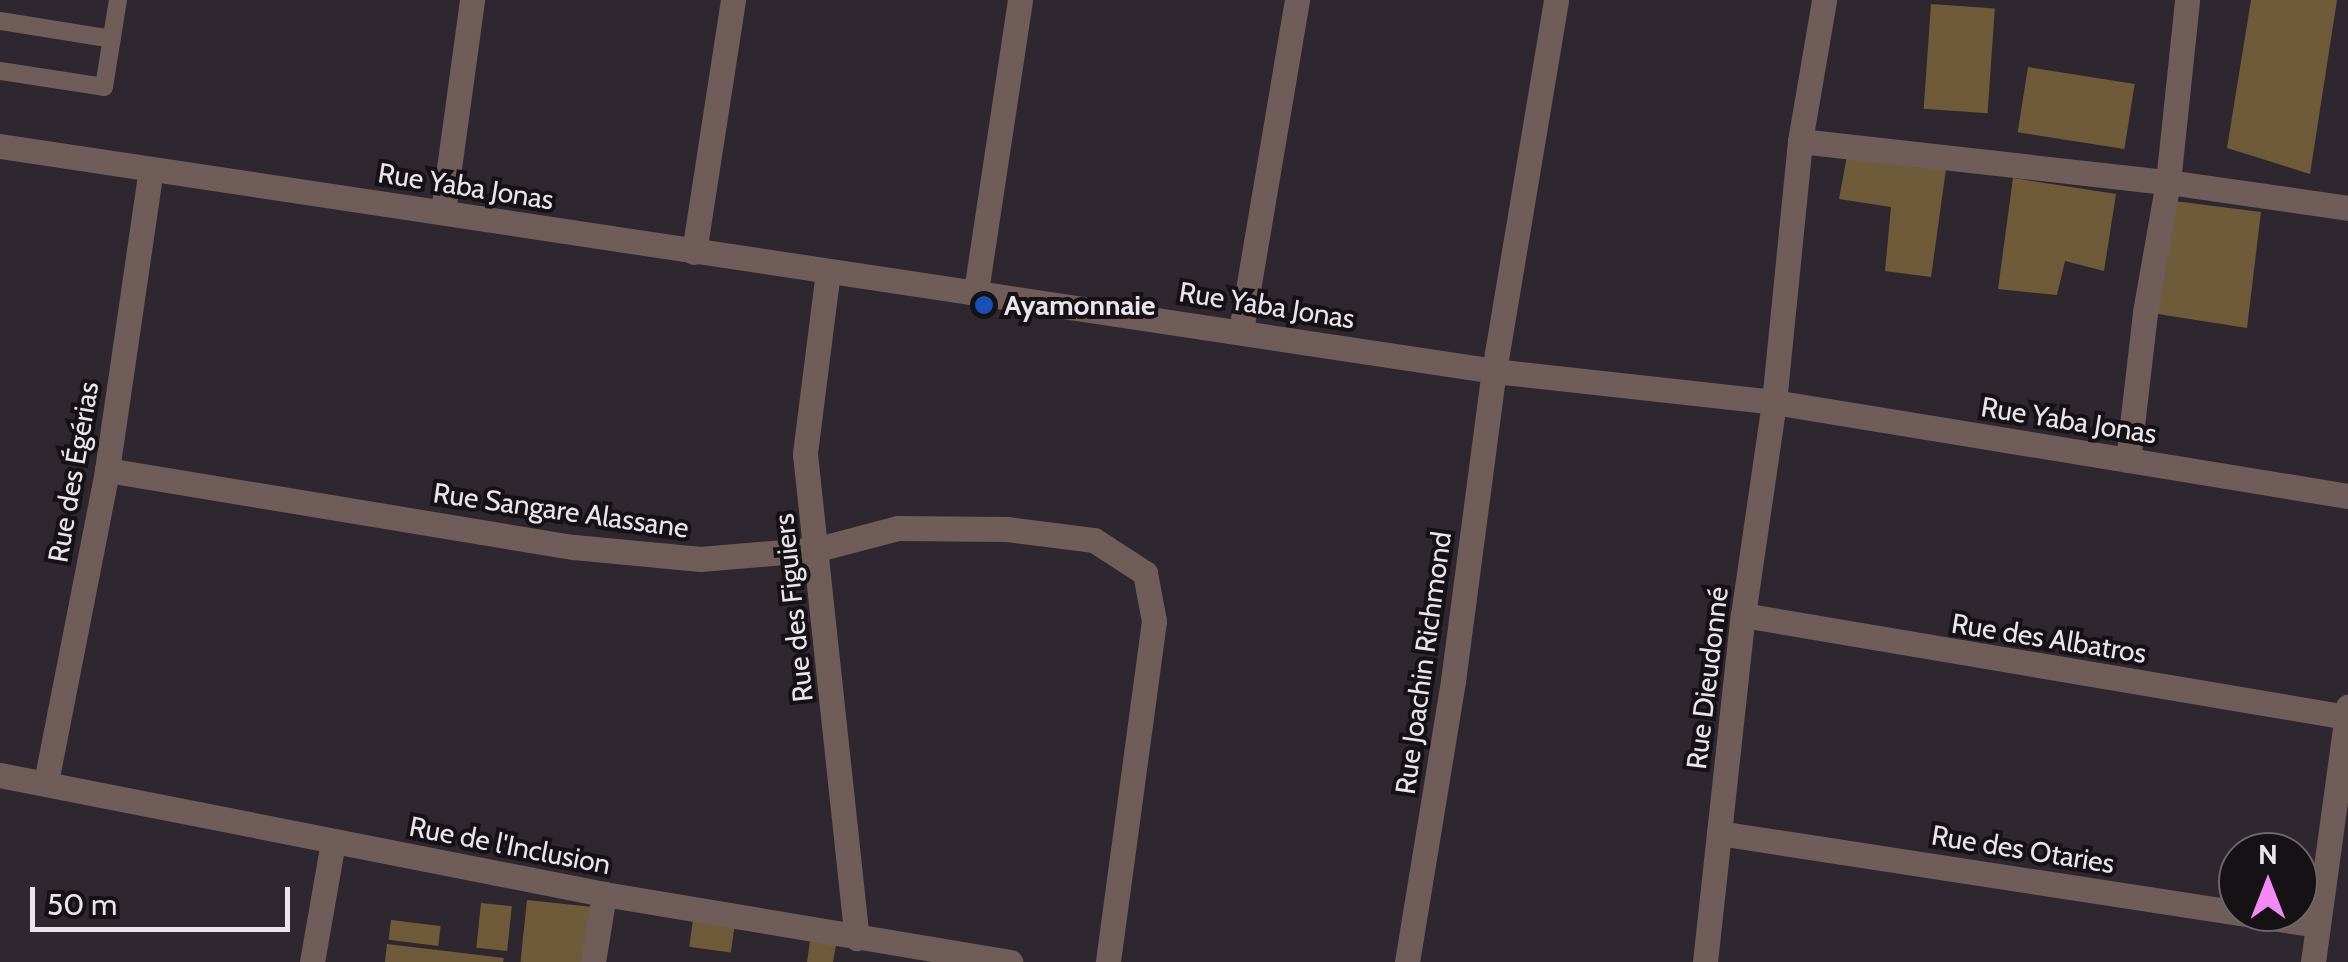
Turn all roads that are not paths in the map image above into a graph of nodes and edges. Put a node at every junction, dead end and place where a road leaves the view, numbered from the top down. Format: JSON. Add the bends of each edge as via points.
{"nodes":[{"id":1,"x":118,"y":0,"type":"edge"},
{"id":2,"x":472,"y":0,"type":"edge"},
{"id":3,"x":733,"y":0,"type":"edge"},
{"id":4,"x":1020,"y":0,"type":"edge"},
{"id":5,"x":1296,"y":0,"type":"edge"},
{"id":6,"x":1556,"y":0,"type":"edge"},
{"id":7,"x":1824,"y":0,"type":"edge"},
{"id":8,"x":2187,"y":0,"type":"edge"},
{"id":9,"x":0,"y":21,"type":"edge"},
{"id":10,"x":112,"y":38,"type":"junction"},
{"id":11,"x":0,"y":71,"type":"edge"},
{"id":12,"x":1800,"y":140,"type":"junction"},
{"id":13,"x":0,"y":146,"type":"edge"},
{"id":14,"x":151,"y":170,"type":"junction"},
{"id":15,"x":2168,"y":182,"type":"junction"},
{"id":16,"x":2348,"y":208,"type":"edge"},
{"id":17,"x":443,"y":212,"type":"junction"},
{"id":18,"x":694,"y":252,"type":"junction"},
{"id":19,"x":828,"y":271,"type":"junction"},
{"id":20,"x":976,"y":291,"type":"junction"},
{"id":21,"x":1241,"y":331,"type":"junction"},
{"id":22,"x":1494,"y":371,"type":"junction"},
{"id":23,"x":1774,"y":402,"type":"junction"},
{"id":24,"x":2128,"y":460,"type":"junction"},
{"id":25,"x":106,"y":470,"type":"junction"},
{"id":26,"x":2348,"y":496,"type":"edge"},
{"id":27,"x":818,"y":550,"type":"junction"},
{"id":28,"x":1743,"y":615,"type":"junction"},
{"id":29,"x":2347,"y":712,"type":"edge"},
{"id":30,"x":0,"y":775,"type":"edge"},
{"id":31,"x":46,"y":782,"type":"junction"},
{"id":32,"x":1719,"y":834,"type":"junction"},
{"id":33,"x":333,"y":842,"type":"junction"},
{"id":34,"x":604,"y":894,"type":"junction"},
{"id":35,"x":2218,"y":909,"type":"edge"},
{"id":36,"x":2318,"y":924,"type":"edge"},
{"id":37,"x":2317,"y":932,"type":"edge"},
{"id":38,"x":857,"y":938,"type":"junction"},
{"id":39,"x":893,"y":954,"type":"edge"},
{"id":40,"x":312,"y":962,"type":"edge"},
{"id":41,"x":593,"y":962,"type":"edge"},
{"id":42,"x":1010,"y":962,"type":"edge"},
{"id":43,"x":1108,"y":962,"type":"edge"},
{"id":44,"x":1407,"y":962,"type":"edge"},
{"id":45,"x":1705,"y":962,"type":"edge"},
{"id":46,"x":2313,"y":962,"type":"edge"}],
"edges":[{"from":1,"to":10,"type":"lane"},
{"from":2,"to":17,"type":"street"},
{"from":3,"to":18,"type":"street"},
{"from":4,"to":20,"type":"street"},
{"from":5,"to":21,"type":"street"},
{"from":6,"to":22,"type":"street","name":"Rue Joachin Richmond"},
{"from":7,"to":12,"type":"street","name":"Rue Dieudonné"},
{"from":8,"to":15,"type":"street"},
{"from":9,"to":10,"type":"lane"},
{"from":10,"to":11,"type":"lane","via":[[104,87]]},
{"from":12,"to":15,"type":"street"},
{"from":12,"to":23,"type":"street","name":"Rue Dieudonné"},
{"from":13,"to":14,"type":"street","name":"Rue Yaba Jonas"},
{"from":14,"to":17,"type":"street","name":"Rue Yaba Jonas"},
{"from":14,"to":25,"type":"street","name":"Rue des Égérias"},
{"from":15,"to":16,"type":"street"},
{"from":15,"to":24,"type":"street"},
{"from":17,"to":18,"type":"street","name":"Rue Yaba Jonas"},
{"from":18,"to":19,"type":"street","name":"Rue Yaba Jonas"},
{"from":19,"to":20,"type":"street","name":"Rue Yaba Jonas"},
{"from":19,"to":27,"type":"street","name":"Rue des Figuiers","via":[[805,454]]},
{"from":20,"to":21,"type":"street","name":"Rue Yaba Jonas"},
{"from":21,"to":22,"type":"street","name":"Rue Yaba Jonas"},
{"from":22,"to":23,"type":"street","name":"Rue Yaba Jonas"},
{"from":22,"to":44,"type":"street","name":"Rue Joachin Richmond"},
{"from":23,"to":24,"type":"street","name":"Rue Yaba Jonas"},
{"from":23,"to":28,"type":"street","name":"Rue Dieudonné"},
{"from":24,"to":26,"type":"street","name":"Rue Yaba Jonas"},
{"from":25,"to":27,"type":"street","name":"Rue Sangare Alassane","via":[[574,546],[700,559]]},
{"from":25,"to":31,"type":"street","name":"Rue des Égérias"},
{"from":27,"to":38,"type":"street","name":"Rue des Figuiers"},
{"from":27,"to":43,"type":"street","name":"Rue Sangare Alassane","via":[[898,528],[1007,529],[1094,540],[1144,573],[1154,621]]},
{"from":28,"to":29,"type":"street","name":"Rue des Albatros"},
{"from":28,"to":32,"type":"street","name":"Rue Dieudonné"},
{"from":29,"to":36,"type":"street"},
{"from":30,"to":31,"type":"street","name":"Rue de l'Inclusion"},
{"from":31,"to":33,"type":"street","name":"Rue de l'Inclusion"},
{"from":32,"to":35,"type":"street","name":"Rue des Otaries"},
{"from":32,"to":45,"type":"street","name":"Rue Dieudonné"},
{"from":33,"to":34,"type":"street","name":"Rue de l'Inclusion"},
{"from":33,"to":40,"type":"street"},
{"from":34,"to":38,"type":"street","name":"Rue de l'Inclusion"},
{"from":34,"to":41,"type":"street"},
{"from":37,"to":46,"type":"street"},
{"from":38,"to":39,"type":"street","name":"Rue de l'Inclusion"},
{"from":39,"to":42,"type":"street","name":"Rue de l'Inclusion"}]}
